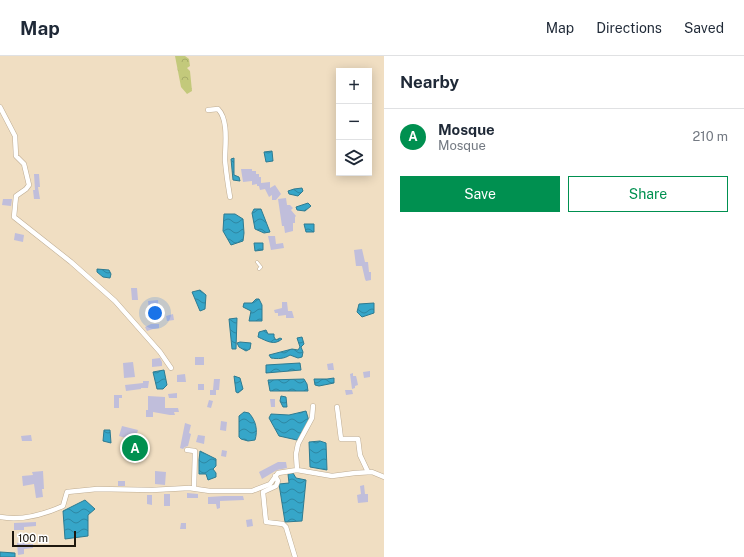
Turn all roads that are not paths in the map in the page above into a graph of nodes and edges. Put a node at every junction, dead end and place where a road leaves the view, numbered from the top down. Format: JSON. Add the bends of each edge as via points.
{"nodes":[{"id":1,"x":0,"y":107,"type":"edge"},
{"id":2,"x":208,"y":110,"type":"dead end"},
{"id":3,"x":230,"y":197,"type":"dead end"},
{"id":4,"x":257,"y":262,"type":"dead end"},
{"id":5,"x":259,"y":269,"type":"dead end"},
{"id":6,"x":171,"y":368,"type":"dead end"},
{"id":7,"x":313,"y":406,"type":"dead end"},
{"id":8,"x":336,"y":408,"type":"dead end"},
{"id":9,"x":188,"y":450,"type":"dead end"},
{"id":10,"x":297,"y":470,"type":"junction"},
{"id":11,"x":368,"y":472,"type":"junction"},
{"id":12,"x":275,"y":476,"type":"junction"},
{"id":13,"x":384,"y":477,"type":"edge"},
{"id":14,"x":194,"y":488,"type":"junction"},
{"id":15,"x":0,"y":517,"type":"edge"},
{"id":16,"x":295,"y":557,"type":"edge"}],
"edges":[{"from":1,"to":6,"type":"street","via":[[15,136],[16,156],[24,164],[29,185],[16,196],[14,217],[72,262],[115,301]]},
{"from":2,"to":3,"type":"street","via":[[218,109],[221,112],[226,138],[225,160]]},
{"from":4,"to":5,"type":"lane","via":[[261,266]]},
{"from":7,"to":10,"type":"street","via":[[312,418],[298,444]]},
{"from":8,"to":11,"type":"street","via":[[340,439],[358,439],[360,455]]},
{"from":9,"to":14,"type":"street","via":[[195,451]]},
{"from":10,"to":11,"type":"street","via":[[332,476]]},
{"from":10,"to":12,"type":"street","via":[[278,473]]},
{"from":11,"to":13,"type":"street"},
{"from":12,"to":14,"type":"street","via":[[270,484],[252,491],[210,491]]},
{"from":12,"to":16,"type":"street","via":[[278,481],[276,486],[263,492],[266,522],[283,524],[286,527]]},
{"from":14,"to":15,"type":"street","via":[[67,492],[63,506],[46,513]]}]}
